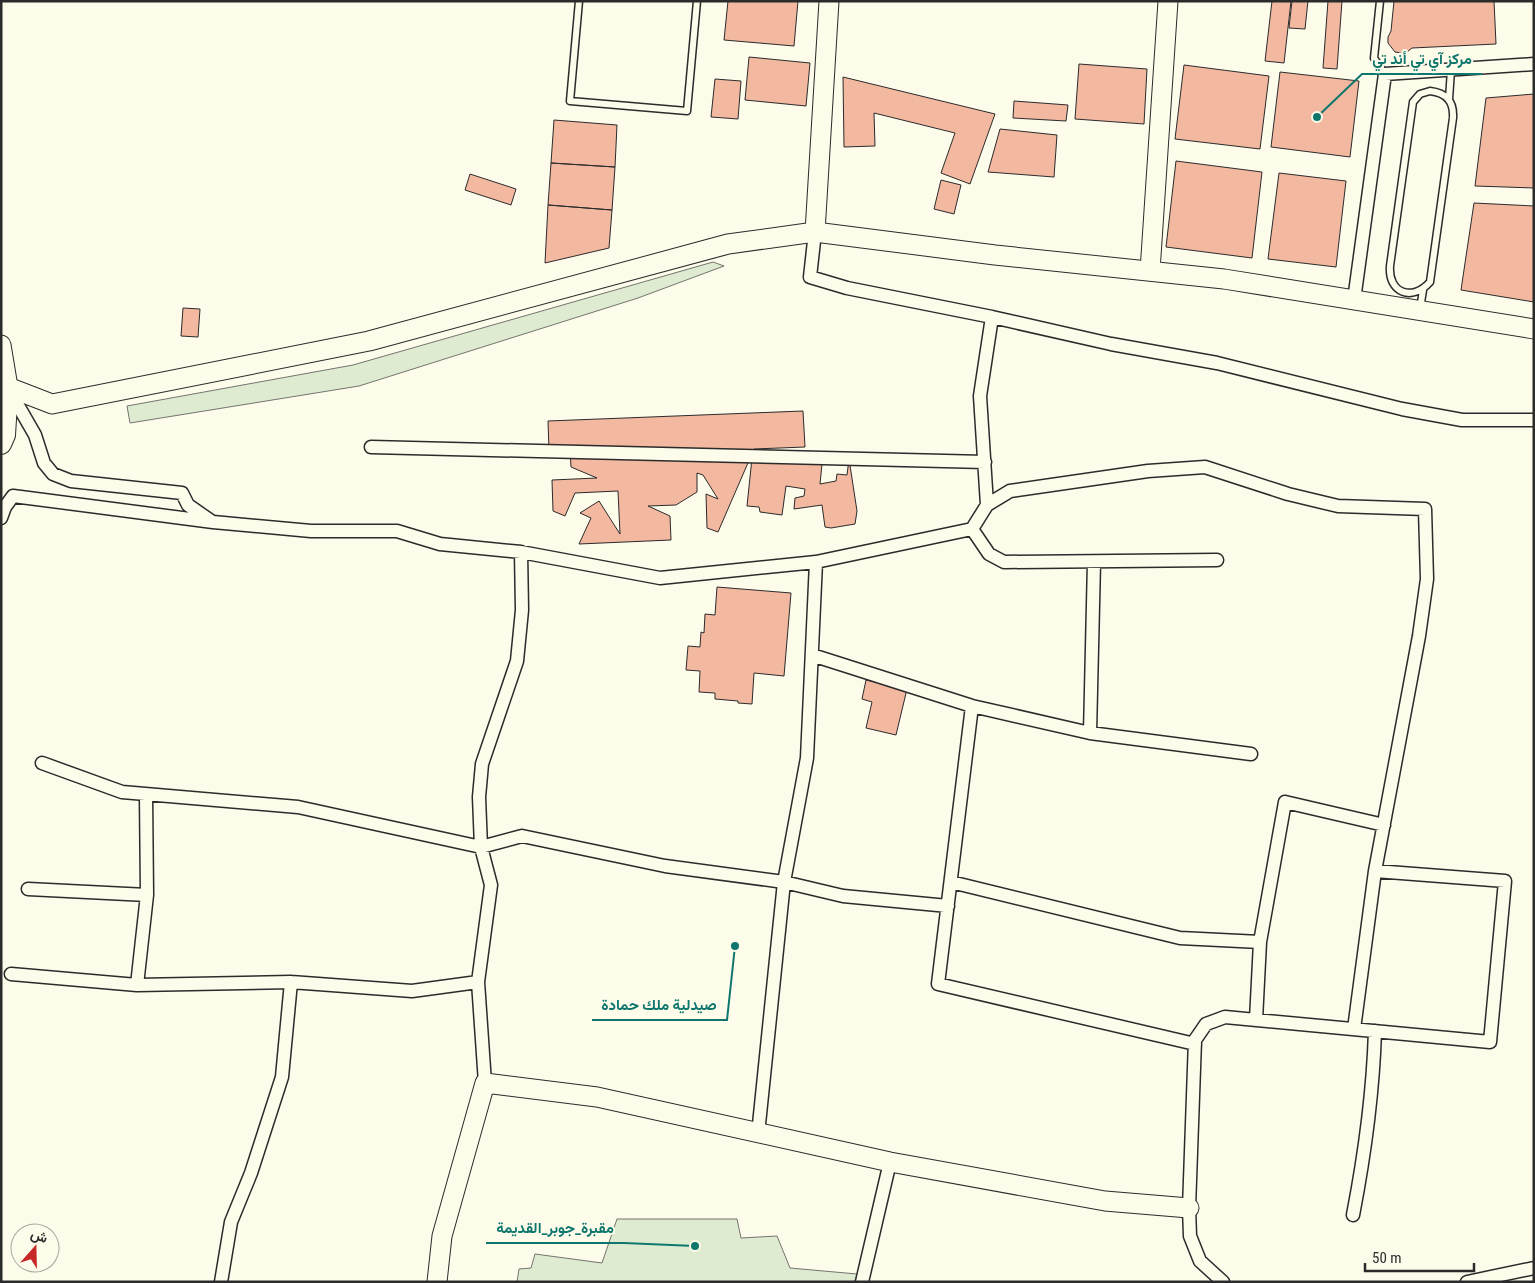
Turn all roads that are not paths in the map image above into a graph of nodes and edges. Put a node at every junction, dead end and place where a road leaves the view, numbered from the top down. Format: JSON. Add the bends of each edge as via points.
{"nodes":[{"id":1,"x":579,"y":1,"type":"edge"},
{"id":2,"x":697,"y":1,"type":"edge"},
{"id":3,"x":829,"y":1,"type":"edge"},
{"id":4,"x":1168,"y":1,"type":"edge"},
{"id":5,"x":1380,"y":1,"type":"edge"},
{"id":6,"x":1534,"y":64,"type":"edge"},
{"id":7,"x":1451,"y":70,"type":"junction"},
{"id":8,"x":1385,"y":74,"type":"junction"},
{"id":9,"x":1449,"y":98,"type":"junction"},
{"id":10,"x":815,"y":232,"type":"junction"},
{"id":11,"x":1150,"y":271,"type":"junction"},
{"id":12,"x":1423,"y":290,"type":"junction"},
{"id":13,"x":1354,"y":300,"type":"junction"},
{"id":14,"x":1420,"y":310,"type":"junction"},
{"id":15,"x":992,"y":317,"type":"junction"},
{"id":16,"x":1534,"y":329,"type":"edge"},
{"id":17,"x":1,"y":345,"type":"edge"},
{"id":18,"x":3,"y":390,"type":"edge"},
{"id":19,"x":1534,"y":420,"type":"edge"},
{"id":20,"x":1,"y":444,"type":"edge"},
{"id":21,"x":371,"y":447,"type":"dead end"},
{"id":22,"x":985,"y":462,"type":"junction"},
{"id":23,"x":987,"y":505,"type":"junction"},
{"id":24,"x":1,"y":518,"type":"edge"},
{"id":25,"x":213,"y":522,"type":"junction"},
{"id":26,"x":972,"y":529,"type":"junction"},
{"id":27,"x":521,"y":552,"type":"junction"},
{"id":28,"x":1217,"y":560,"type":"dead end"},
{"id":29,"x":816,"y":562,"type":"junction"},
{"id":30,"x":1094,"y":562,"type":"junction"},
{"id":31,"x":812,"y":655,"type":"junction"},
{"id":32,"x":972,"y":706,"type":"junction"},
{"id":33,"x":1090,"y":732,"type":"junction"},
{"id":34,"x":1251,"y":754,"type":"dead end"},
{"id":35,"x":42,"y":763,"type":"dead end"},
{"id":36,"x":146,"y":795,"type":"junction"},
{"id":37,"x":1384,"y":825,"type":"junction"},
{"id":38,"x":481,"y":846,"type":"junction"},
{"id":39,"x":1375,"y":871,"type":"junction"},
{"id":40,"x":784,"y":882,"type":"junction"},
{"id":41,"x":951,"y":882,"type":"junction"},
{"id":42,"x":28,"y":889,"type":"dead end"},
{"id":43,"x":147,"y":895,"type":"junction"},
{"id":44,"x":948,"y":906,"type":"junction"},
{"id":45,"x":1260,"y":942,"type":"junction"},
{"id":46,"x":11,"y":974,"type":"dead end"},
{"id":47,"x":291,"y":982,"type":"junction"},
{"id":48,"x":478,"y":982,"type":"junction"},
{"id":49,"x":137,"y":986,"type":"junction"},
{"id":50,"x":1256,"y":1020,"type":"junction"},
{"id":51,"x":1354,"y":1029,"type":"junction"},
{"id":52,"x":1374,"y":1031,"type":"junction"},
{"id":53,"x":1195,"y":1044,"type":"junction"},
{"id":54,"x":485,"y":1083,"type":"junction"},
{"id":55,"x":758,"y":1134,"type":"junction"},
{"id":56,"x":890,"y":1162,"type":"junction"},
{"id":57,"x":1189,"y":1208,"type":"junction"},
{"id":58,"x":1353,"y":1215,"type":"dead end"},
{"id":59,"x":1534,"y":1268,"type":"edge"},
{"id":60,"x":221,"y":1282,"type":"edge"},
{"id":61,"x":437,"y":1282,"type":"edge"},
{"id":62,"x":862,"y":1282,"type":"edge"},
{"id":63,"x":1223,"y":1282,"type":"edge"},
{"id":64,"x":1467,"y":1282,"type":"edge"}],
"edges":[{"from":1,"to":2,"type":"lane","via":[[570,101],[687,111]]},
{"from":3,"to":10,"type":"street"},
{"from":4,"to":11,"type":"street"},
{"from":5,"to":8,"type":"lane","via":[[1374,58]]},
{"from":6,"to":7,"type":"street"},
{"from":7,"to":8,"type":"street"},
{"from":7,"to":9,"type":"lane"},
{"from":8,"to":13,"type":"street"},
{"from":9,"to":12,"type":"lane","via":[[1453,118],[1432,272],[1430,282]]},
{"from":9,"to":12,"type":"lane","via":[[1440,92],[1420,94],[1413,102],[1411,112],[1390,276],[1394,286],[1402,292]]},
{"from":10,"to":11,"type":"street"},
{"from":10,"to":15,"type":"street","via":[[810,277],[847,288]]},
{"from":10,"to":18,"type":"street","via":[[728,244],[369,341],[52,404]]},
{"from":11,"to":13,"type":"street"},
{"from":12,"to":14,"type":"lane"},
{"from":13,"to":14,"type":"street"},
{"from":14,"to":16,"type":"street"},
{"from":15,"to":19,"type":"street","via":[[1217,363],[1402,409],[1462,420]]},
{"from":15,"to":22,"type":"street","via":[[980,396]]},
{"from":17,"to":18,"type":"street"},
{"from":18,"to":20,"type":"main road","via":[[4,435]]},
{"from":18,"to":25,"type":"street","via":[[35,435],[44,463],[53,474],[71,481],[182,493],[188,505]]},
{"from":21,"to":22,"type":"street"},
{"from":22,"to":23,"type":"street"},
{"from":23,"to":26,"type":"street"},
{"from":23,"to":37,"type":"street","via":[[1010,491],[1148,471],[1205,467],[1288,494],[1338,506],[1425,509],[1428,579]]},
{"from":24,"to":25,"type":"street","via":[[13,496]]},
{"from":25,"to":27,"type":"street","via":[[311,530],[396,531],[440,544]]},
{"from":26,"to":29,"type":"street"},
{"from":26,"to":30,"type":"street","via":[[989,554],[1004,562]]},
{"from":27,"to":29,"type":"street","via":[[660,578]]},
{"from":27,"to":38,"type":"street","via":[[522,610],[517,660],[482,764],[479,798]]},
{"from":28,"to":30,"type":"street"},
{"from":29,"to":31,"type":"street"},
{"from":30,"to":33,"type":"street"},
{"from":31,"to":32,"type":"street"},
{"from":31,"to":40,"type":"street","via":[[807,758]]},
{"from":32,"to":33,"type":"street"},
{"from":32,"to":41,"type":"street"},
{"from":33,"to":34,"type":"street"},
{"from":35,"to":36,"type":"street","via":[[122,792]]},
{"from":36,"to":38,"type":"street","via":[[298,807]]},
{"from":36,"to":43,"type":"street"},
{"from":37,"to":39,"type":"street"},
{"from":37,"to":45,"type":"street","via":[[1285,802]]},
{"from":38,"to":40,"type":"street","via":[[522,836],[665,866]]},
{"from":38,"to":48,"type":"street","via":[[490,885]]},
{"from":39,"to":51,"type":"street"},
{"from":39,"to":52,"type":"street","via":[[1505,881],[1490,1042]]},
{"from":40,"to":44,"type":"street","via":[[842,896]]},
{"from":40,"to":55,"type":"street"},
{"from":41,"to":44,"type":"street"},
{"from":41,"to":45,"type":"street","via":[[1180,938]]},
{"from":42,"to":43,"type":"street"},
{"from":43,"to":49,"type":"street"},
{"from":44,"to":53,"type":"street","via":[[938,984]]},
{"from":45,"to":50,"type":"street"},
{"from":46,"to":49,"type":"street"},
{"from":47,"to":48,"type":"street","via":[[412,991]]},
{"from":47,"to":49,"type":"street"},
{"from":47,"to":60,"type":"street","via":[[282,1077],[251,1173],[231,1222]]},
{"from":48,"to":54,"type":"street"},
{"from":50,"to":51,"type":"street"},
{"from":50,"to":53,"type":"street","via":[[1226,1016],[1206,1024]]},
{"from":51,"to":52,"type":"street"},
{"from":52,"to":58,"type":"street","via":[[1369,1124]]},
{"from":53,"to":57,"type":"street"},
{"from":54,"to":55,"type":"street","via":[[597,1097]]},
{"from":54,"to":61,"type":"street","via":[[442,1236]]},
{"from":55,"to":56,"type":"street"},
{"from":56,"to":57,"type":"street","via":[[1105,1200]]},
{"from":56,"to":62,"type":"street"},
{"from":57,"to":63,"type":"street","via":[[1190,1236],[1200,1261]]},
{"from":59,"to":64,"type":"street"}]}
